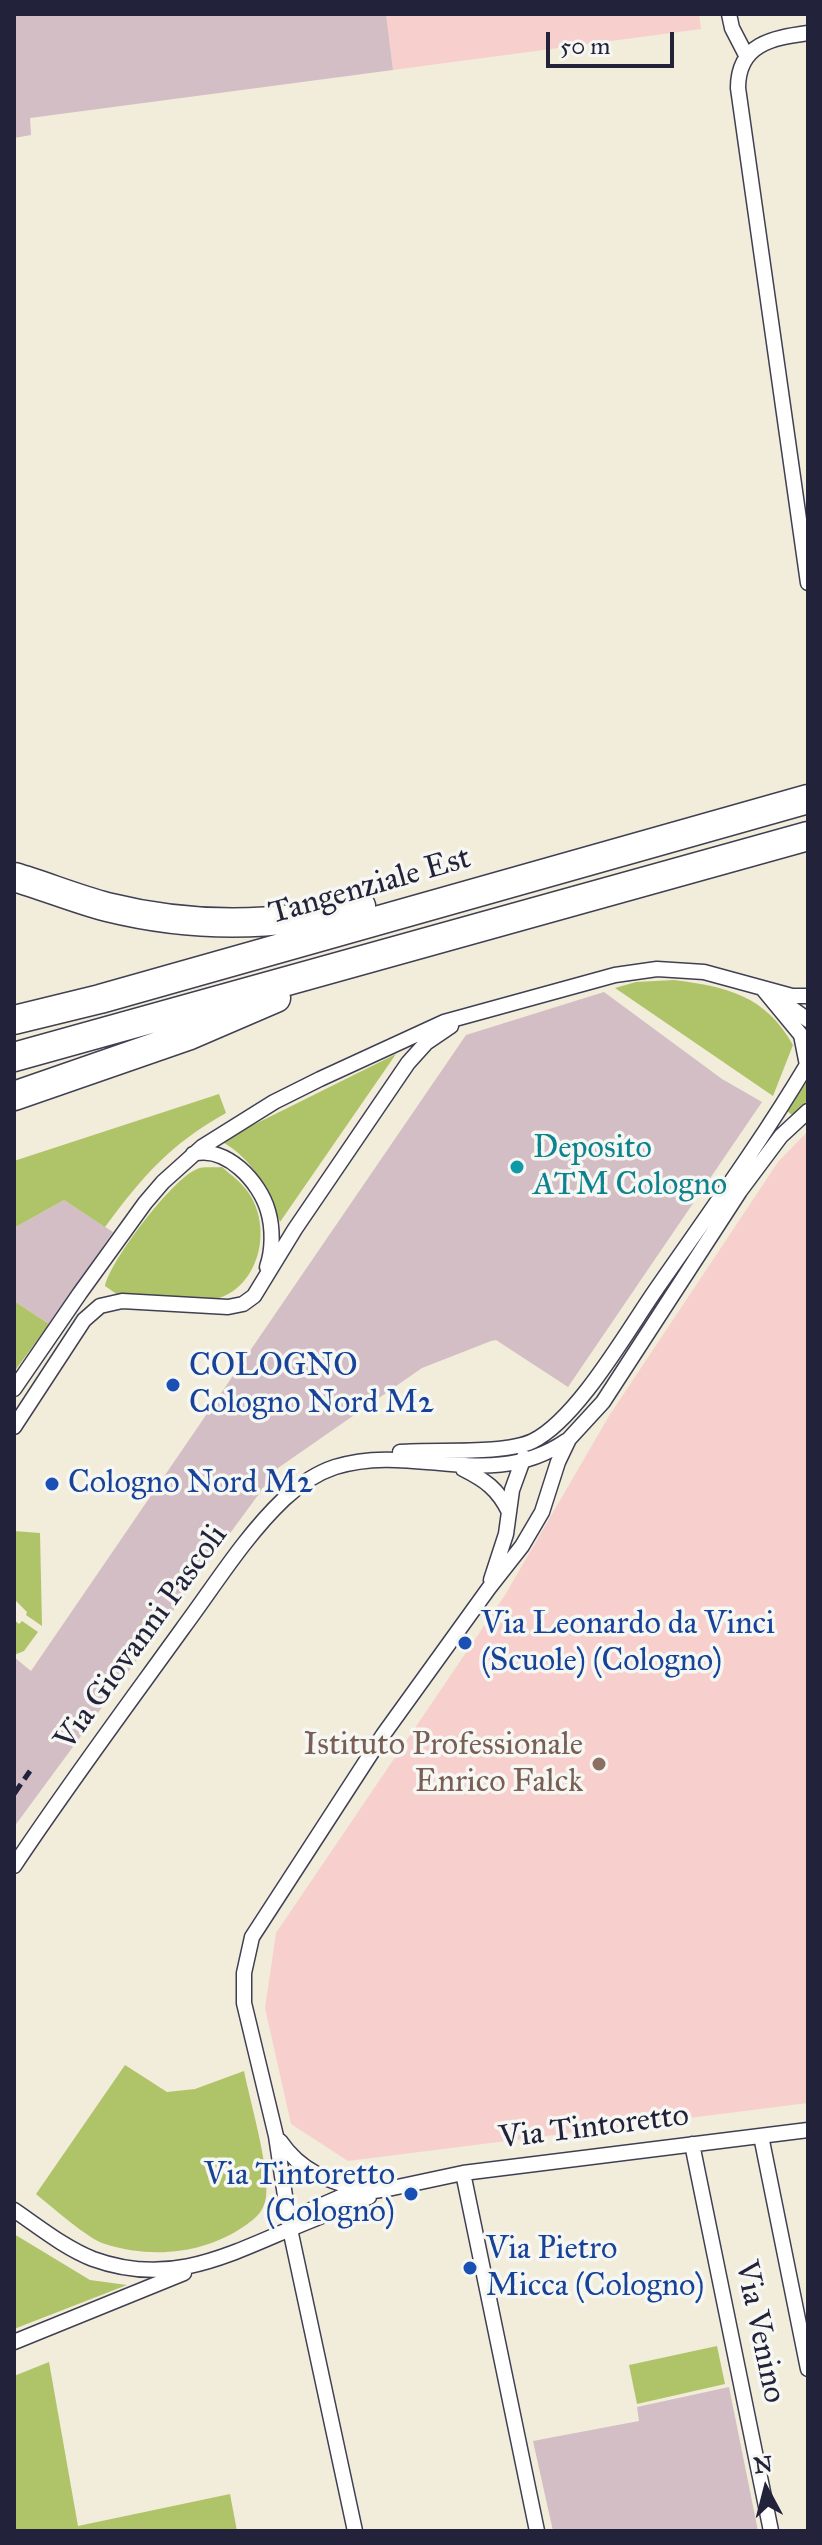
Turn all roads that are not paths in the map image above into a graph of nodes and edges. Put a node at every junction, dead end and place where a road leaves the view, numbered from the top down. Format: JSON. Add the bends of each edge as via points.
{"nodes":[{"id":1,"x":729,"y":14,"type":"edge"},
{"id":2,"x":808,"y":33,"type":"edge"},
{"id":3,"x":747,"y":57,"type":"junction"},
{"id":4,"x":808,"y":583,"type":"edge"},
{"id":5,"x":808,"y":799,"type":"edge"},
{"id":6,"x":743,"y":817,"type":"junction"},
{"id":7,"x":808,"y":836,"type":"edge"},
{"id":8,"x":14,"y":877,"type":"edge"},
{"id":9,"x":383,"y":953,"type":"junction"},
{"id":10,"x":762,"y":989,"type":"junction"},
{"id":11,"x":808,"y":996,"type":"edge"},
{"id":12,"x":468,"y":1016,"type":"junction"},
{"id":13,"x":14,"y":1020,"type":"edge"},
{"id":14,"x":808,"y":1020,"type":"edge"},
{"id":15,"x":14,"y":1057,"type":"edge"},
{"id":16,"x":808,"y":1064,"type":"edge"},
{"id":17,"x":14,"y":1096,"type":"edge"},
{"id":18,"x":808,"y":1111,"type":"edge"},
{"id":19,"x":192,"y":1155,"type":"junction"},
{"id":20,"x":254,"y":1296,"type":"junction"},
{"id":21,"x":14,"y":1389,"type":"edge"},
{"id":22,"x":14,"y":1427,"type":"edge"},
{"id":23,"x":537,"y":1439,"type":"junction"},
{"id":24,"x":569,"y":1439,"type":"junction"},
{"id":25,"x":501,"y":1449,"type":"junction"},
{"id":26,"x":525,"y":1460,"type":"junction"},
{"id":27,"x":456,"y":1465,"type":"junction"},
{"id":28,"x":333,"y":1467,"type":"junction"},
{"id":29,"x":549,"y":1490,"type":"junction"},
{"id":30,"x":509,"y":1512,"type":"junction"},
{"id":31,"x":489,"y":1588,"type":"junction"},
{"id":32,"x":14,"y":1866,"type":"edge"},
{"id":33,"x":808,"y":2130,"type":"edge"},
{"id":34,"x":276,"y":2136,"type":"junction"},
{"id":35,"x":761,"y":2136,"type":"junction"},
{"id":36,"x":692,"y":2144,"type":"junction"},
{"id":37,"x":463,"y":2173,"type":"junction"},
{"id":38,"x":388,"y":2189,"type":"junction"},
{"id":39,"x":371,"y":2192,"type":"junction"},
{"id":40,"x":14,"y":2210,"type":"edge"},
{"id":41,"x":290,"y":2229,"type":"junction"},
{"id":42,"x":222,"y":2258,"type":"junction"},
{"id":43,"x":14,"y":2342,"type":"edge"},
{"id":44,"x":808,"y":2369,"type":"edge"},
{"id":45,"x":355,"y":2531,"type":"edge"},
{"id":46,"x":537,"y":2531,"type":"edge"},
{"id":47,"x":771,"y":2531,"type":"edge"}],
"edges":[{"from":1,"to":3,"type":"street"},
{"from":2,"to":3,"type":"street","via":[[768,41]]},
{"from":3,"to":4,"type":"street","via":[[738,88]]},
{"from":5,"to":6,"type":"highway"},
{"from":6,"to":8,"type":"highway","via":[[279,922],[160,919]]},
{"from":6,"to":13,"type":"highway","name":"Tangenziale Est"},
{"from":7,"to":9,"type":"highway"},
{"from":9,"to":15,"type":"highway","name":"Tangenziale Est"},
{"from":9,"to":17,"type":"highway","via":[[190,1035]]},
{"from":10,"to":11,"type":"street"},
{"from":10,"to":12,"type":"street","via":[[704,972],[657,969],[615,975]]},
{"from":10,"to":14,"type":"street"},
{"from":10,"to":16,"type":"street","via":[[801,1035]]},
{"from":12,"to":19,"type":"street","via":[[412,1035],[320,1079],[238,1123]]},
{"from":12,"to":20,"type":"street","via":[[408,1063]]},
{"from":16,"to":23,"type":"street","via":[[574,1407]]},
{"from":18,"to":24,"type":"street","via":[[748,1180],[603,1402]]},
{"from":19,"to":20,"type":"street","via":[[205,1152],[232,1163],[265,1203],[271,1252]]},
{"from":19,"to":21,"type":"street","via":[[145,1203]]},
{"from":20,"to":22,"type":"street","via":[[228,1307],[129,1301],[100,1306],[84,1320]]},
{"from":23,"to":25,"type":"street"},
{"from":23,"to":26,"type":"street"},
{"from":24,"to":26,"type":"street","name":"Via Giovanni Pascoli"},
{"from":24,"to":29,"type":"street"},
{"from":25,"to":26,"type":"street"},
{"from":25,"to":28,"type":"street","via":[[374,1455]]},
{"from":26,"to":27,"type":"street","name":"Via Giovanni Pascoli"},
{"from":26,"to":29,"type":"street","via":[[544,1472]]},
{"from":26,"to":30,"type":"street"},
{"from":27,"to":28,"type":"street","name":"Via Giovanni Pascoli","via":[[378,1459]]},
{"from":27,"to":30,"type":"street","via":[[490,1484]]},
{"from":28,"to":32,"type":"street","name":"Via Giovanni Pascoli","via":[[306,1482],[264,1519]]},
{"from":29,"to":31,"type":"street","via":[[522,1546]]},
{"from":30,"to":31,"type":"street"},
{"from":31,"to":34,"type":"street","via":[[383,1735],[252,1937],[244,2003]]},
{"from":33,"to":35,"type":"street","name":"Via Tintoretto"},
{"from":34,"to":39,"type":"street","name":"Via Tintoretto","via":[[291,2159],[313,2172]]},
{"from":34,"to":41,"type":"street"},
{"from":35,"to":36,"type":"street","name":"Via Tintoretto"},
{"from":35,"to":44,"type":"street"},
{"from":36,"to":37,"type":"street","name":"Via Tintoretto"},
{"from":36,"to":47,"type":"street","name":"Via Venino"},
{"from":37,"to":38,"type":"street","name":"Via Tintoretto"},
{"from":37,"to":46,"type":"street"},
{"from":38,"to":39,"type":"street","name":"Via Tintoretto"},
{"from":38,"to":41,"type":"street","name":"Via Tintoretto"},
{"from":39,"to":41,"type":"street","name":"Via Tintoretto","via":[[323,2203]]},
{"from":40,"to":42,"type":"street","name":"Via Tintoretto","via":[[76,2251],[103,2262],[151,2270]]},
{"from":41,"to":42,"type":"street","name":"Via Tintoretto"},
{"from":41,"to":45,"type":"street"},
{"from":42,"to":43,"type":"street","name":"Via Tintoretto"}]}
